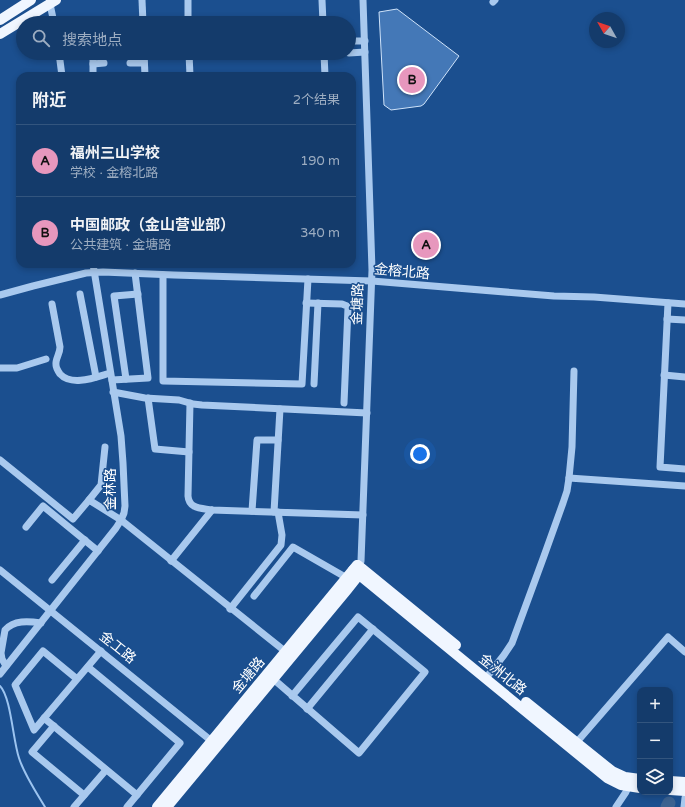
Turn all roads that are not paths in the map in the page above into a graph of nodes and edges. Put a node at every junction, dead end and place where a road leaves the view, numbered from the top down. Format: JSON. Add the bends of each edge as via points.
{"nodes":[{"id":1,"x":31,"y":0,"type":"edge"},
{"id":2,"x":142,"y":0,"type":"edge"},
{"id":3,"x":188,"y":0,"type":"edge"},
{"id":4,"x":322,"y":0,"type":"edge"},
{"id":5,"x":363,"y":0,"type":"edge"},
{"id":6,"x":53,"y":2,"type":"edge"},
{"id":7,"x":30,"y":16,"type":"edge"},
{"id":8,"x":54,"y":16,"type":"edge"},
{"id":9,"x":143,"y":16,"type":"edge"},
{"id":10,"x":188,"y":16,"type":"edge"},
{"id":11,"x":323,"y":16,"type":"edge"},
{"id":12,"x":0,"y":20,"type":"edge"},
{"id":13,"x":16,"y":24,"type":"edge"},
{"id":14,"x":0,"y":34,"type":"edge"},
{"id":15,"x":356,"y":41,"type":"edge"},
{"id":16,"x":365,"y":41,"type":"junction"},
{"id":17,"x":365,"y":52,"type":"junction"},
{"id":18,"x":356,"y":53,"type":"edge"},
{"id":19,"x":59,"y":60,"type":"edge"},
{"id":20,"x":93,"y":60,"type":"edge"},
{"id":21,"x":189,"y":60,"type":"edge"},
{"id":22,"x":324,"y":60,"type":"edge"},
{"id":23,"x":104,"y":63,"type":"dead end"},
{"id":24,"x":144,"y":63,"type":"joint"},
{"id":25,"x":93,"y":64,"type":"junction"},
{"id":26,"x":130,"y":64,"type":"dead end"},
{"id":27,"x":61,"y":72,"type":"edge"},
{"id":28,"x":93,"y":72,"type":"edge"},
{"id":29,"x":145,"y":72,"type":"edge"},
{"id":30,"x":190,"y":72,"type":"edge"},
{"id":31,"x":325,"y":72,"type":"edge"},
{"id":32,"x":94,"y":268,"type":"edge"},
{"id":33,"x":95,"y":272,"type":"junction"},
{"id":34,"x":135,"y":273,"type":"junction"},
{"id":35,"x":163,"y":275,"type":"junction"},
{"id":36,"x":308,"y":279,"type":"junction"},
{"id":37,"x":372,"y":281,"type":"junction"},
{"id":38,"x":80,"y":294,"type":"dead end"},
{"id":39,"x":138,"y":294,"type":"junction"},
{"id":40,"x":0,"y":295,"type":"edge"},
{"id":41,"x":668,"y":302,"type":"junction"},
{"id":42,"x":306,"y":303,"type":"junction"},
{"id":43,"x":318,"y":303,"type":"junction"},
{"id":44,"x":52,"y":304,"type":"dead end"},
{"id":45,"x":685,"y":304,"type":"edge"},
{"id":46,"x":667,"y":319,"type":"junction"},
{"id":47,"x":685,"y":320,"type":"edge"},
{"id":48,"x":46,"y":359,"type":"dead end"},
{"id":49,"x":0,"y":368,"type":"edge"},
{"id":50,"x":574,"y":371,"type":"dead end"},
{"id":51,"x":664,"y":375,"type":"junction"},
{"id":52,"x":96,"y":377,"type":"junction"},
{"id":53,"x":111,"y":377,"type":"junction"},
{"id":54,"x":685,"y":377,"type":"edge"},
{"id":55,"x":126,"y":379,"type":"junction"},
{"id":56,"x":314,"y":384,"type":"dead end"},
{"id":57,"x":113,"y":392,"type":"junction"},
{"id":58,"x":148,"y":398,"type":"junction"},
{"id":59,"x":190,"y":403,"type":"junction"},
{"id":60,"x":344,"y":403,"type":"dead end"},
{"id":61,"x":280,"y":409,"type":"junction"},
{"id":62,"x":366,"y":413,"type":"junction"},
{"id":63,"x":278,"y":440,"type":"junction"},
{"id":64,"x":105,"y":447,"type":"dead end"},
{"id":65,"x":189,"y":452,"type":"junction"},
{"id":66,"x":0,"y":460,"type":"edge"},
{"id":67,"x":685,"y":469,"type":"edge"},
{"id":68,"x":569,"y":478,"type":"junction"},
{"id":69,"x":685,"y":486,"type":"edge"},
{"id":70,"x":89,"y":500,"type":"junction"},
{"id":71,"x":212,"y":510,"type":"junction"},
{"id":72,"x":252,"y":511,"type":"junction"},
{"id":73,"x":276,"y":512,"type":"junction"},
{"id":74,"x":362,"y":515,"type":"junction"},
{"id":75,"x":121,"y":520,"type":"junction"},
{"id":76,"x":26,"y":527,"type":"dead end"},
{"id":77,"x":85,"y":540,"type":"junction"},
{"id":78,"x":98,"y":551,"type":"junction"},
{"id":79,"x":171,"y":561,"type":"junction"},
{"id":80,"x":356,"y":569,"type":"junction"},
{"id":81,"x":0,"y":570,"type":"edge"},
{"id":82,"x":52,"y":580,"type":"dead end"},
{"id":83,"x":254,"y":596,"type":"dead end"},
{"id":84,"x":230,"y":609,"type":"junction"},
{"id":85,"x":51,"y":610,"type":"junction"},
{"id":86,"x":41,"y":624,"type":"junction"},
{"id":87,"x":373,"y":629,"type":"junction"},
{"id":88,"x":101,"y":651,"type":"junction"},
{"id":89,"x":286,"y":652,"type":"junction"},
{"id":90,"x":685,"y":652,"type":"edge"},
{"id":91,"x":6,"y":667,"type":"junction"},
{"id":92,"x":88,"y":667,"type":"junction"},
{"id":93,"x":0,"y":674,"type":"edge"},
{"id":94,"x":488,"y":676,"type":"junction"},
{"id":95,"x":270,"y":677,"type":"junction"},
{"id":96,"x":77,"y":679,"type":"junction"},
{"id":97,"x":292,"y":696,"type":"junction"},
{"id":98,"x":308,"y":709,"type":"junction"},
{"id":99,"x":44,"y":718,"type":"junction"},
{"id":100,"x":54,"y":726,"type":"junction"},
{"id":101,"x":576,"y":742,"type":"junction"},
{"id":102,"x":215,"y":744,"type":"junction"},
{"id":103,"x":106,"y":770,"type":"junction"},
{"id":104,"x":633,"y":781,"type":"edge"},
{"id":105,"x":673,"y":782,"type":"edge"},
{"id":106,"x":685,"y":782,"type":"edge"},
{"id":107,"x":673,"y":790,"type":"edge"},
{"id":108,"x":685,"y":791,"type":"edge"},
{"id":109,"x":84,"y":795,"type":"junction"},
{"id":110,"x":137,"y":795,"type":"junction"},
{"id":111,"x":685,"y":798,"type":"edge"},
{"id":112,"x":74,"y":807,"type":"edge"},
{"id":113,"x":127,"y":807,"type":"edge"},
{"id":114,"x":157,"y":807,"type":"edge"},
{"id":115,"x":167,"y":807,"type":"edge"},
{"id":116,"x":616,"y":807,"type":"edge"},
{"id":117,"x":684,"y":807,"type":"edge"}],
"edges":[{"from":1,"to":12,"type":"main road"},
{"from":2,"to":9,"type":"street"},
{"from":3,"to":10,"type":"street"},
{"from":4,"to":11,"type":"street"},
{"from":5,"to":16,"type":"street","name":"金塘路"},
{"from":6,"to":7,"type":"main road"},
{"from":6,"to":8,"type":"street"},
{"from":13,"to":14,"type":"main road"},
{"from":15,"to":16,"type":"street"},
{"from":16,"to":17,"type":"street","name":"金塘路"},
{"from":17,"to":18,"type":"street"},
{"from":17,"to":37,"type":"street","name":"金塘路"},
{"from":19,"to":27,"type":"street"},
{"from":20,"to":25,"type":"street"},
{"from":21,"to":30,"type":"street"},
{"from":22,"to":31,"type":"street"},
{"from":23,"to":25,"type":"street"},
{"from":24,"to":26,"type":"street"},
{"from":24,"to":29,"type":"street"},
{"from":25,"to":28,"type":"street"},
{"from":32,"to":33,"type":"street","name":"金林路"},
{"from":33,"to":34,"type":"street","name":"金榕北路"},
{"from":33,"to":40,"type":"street","name":"金榕北路"},
{"from":33,"to":53,"type":"street","name":"金林路"},
{"from":34,"to":35,"type":"street","name":"金榕北路"},
{"from":34,"to":39,"type":"street"},
{"from":35,"to":36,"type":"street","name":"金榕北路"},
{"from":35,"to":42,"type":"street","via":[[164,381],[302,384]]},
{"from":36,"to":37,"type":"street","name":"金榕北路"},
{"from":36,"to":42,"type":"street"},
{"from":37,"to":41,"type":"street","name":"金榕北路","via":[[554,296]]},
{"from":37,"to":62,"type":"street","name":"金塘路"},
{"from":38,"to":52,"type":"street"},
{"from":39,"to":55,"type":"street","via":[[148,378]]},
{"from":39,"to":55,"type":"street","via":[[114,296]]},
{"from":41,"to":45,"type":"street","name":"金榕北路"},
{"from":41,"to":46,"type":"street"},
{"from":42,"to":43,"type":"street"},
{"from":43,"to":56,"type":"street"},
{"from":43,"to":60,"type":"street","via":[[342,304],[348,308]]},
{"from":44,"to":52,"type":"street","via":[[60,347],[57,370],[71,379]]},
{"from":46,"to":47,"type":"street"},
{"from":46,"to":51,"type":"street"},
{"from":48,"to":49,"type":"street","via":[[17,368]]},
{"from":50,"to":68,"type":"street"},
{"from":51,"to":54,"type":"street"},
{"from":51,"to":67,"type":"street","via":[[660,467]]},
{"from":52,"to":53,"type":"street"},
{"from":53,"to":55,"type":"street"},
{"from":53,"to":57,"type":"street","name":"金林路"},
{"from":57,"to":58,"type":"street"},
{"from":57,"to":75,"type":"street","name":"金林路","via":[[123,463],[125,506]]},
{"from":58,"to":59,"type":"street"},
{"from":58,"to":65,"type":"street","via":[[155,449]]},
{"from":59,"to":61,"type":"street"},
{"from":59,"to":65,"type":"street"},
{"from":61,"to":62,"type":"street"},
{"from":61,"to":63,"type":"street"},
{"from":62,"to":74,"type":"street","name":"金塘路"},
{"from":63,"to":72,"type":"street","via":[[257,440]]},
{"from":63,"to":73,"type":"street"},
{"from":64,"to":70,"type":"street","via":[[101,485]]},
{"from":65,"to":71,"type":"street","via":[[188,500],[193,507]]},
{"from":66,"to":70,"type":"street","via":[[73,519]]},
{"from":68,"to":69,"type":"street"},
{"from":68,"to":94,"type":"street","via":[[563,503],[512,643]]},
{"from":70,"to":75,"type":"street"},
{"from":71,"to":72,"type":"street"},
{"from":71,"to":79,"type":"street"},
{"from":72,"to":73,"type":"street"},
{"from":73,"to":74,"type":"street"},
{"from":73,"to":84,"type":"street","via":[[282,535],[281,545]]},
{"from":74,"to":80,"type":"street","name":"金塘路"},
{"from":75,"to":78,"type":"street","name":"金林路"},
{"from":75,"to":79,"type":"street"},
{"from":76,"to":77,"type":"street","via":[[43,506]]},
{"from":77,"to":78,"type":"street"},
{"from":77,"to":82,"type":"street"},
{"from":78,"to":85,"type":"street","name":"金林路"},
{"from":79,"to":84,"type":"street"},
{"from":80,"to":83,"type":"street","via":[[293,547]]},
{"from":80,"to":89,"type":"main road","name":"金塘路"},
{"from":80,"to":94,"type":"main road","name":"金洲北路"},
{"from":80,"to":95,"type":"main road","name":"金塘路"},
{"from":81,"to":85,"type":"street","name":"金工路"},
{"from":84,"to":89,"type":"street"},
{"from":85,"to":86,"type":"street","name":"金林路"},
{"from":85,"to":88,"type":"street","name":"金工路"},
{"from":86,"to":91,"type":"street","name":"金林路"},
{"from":86,"to":91,"type":"street","via":[[21,622],[5,630],[1,653]]},
{"from":87,"to":97,"type":"street","via":[[358,617]]},
{"from":87,"to":98,"type":"street"},
{"from":87,"to":98,"type":"street","via":[[425,672],[359,752]]},
{"from":88,"to":92,"type":"street"},
{"from":88,"to":102,"type":"street","name":"金工路"},
{"from":89,"to":95,"type":"main road","name":"金塘路"},
{"from":90,"to":101,"type":"street","via":[[668,637]]},
{"from":91,"to":93,"type":"street","name":"金林路"},
{"from":92,"to":96,"type":"street"},
{"from":92,"to":110,"type":"street","via":[[180,743]]},
{"from":94,"to":101,"type":"main road","name":"金洲北路"},
{"from":94,"to":104,"type":"main road","name":"金洲北路","via":[[607,778],[621,785]]},
{"from":95,"to":97,"type":"street"},
{"from":95,"to":102,"type":"main road","name":"金塘路"},
{"from":96,"to":99,"type":"street"},
{"from":96,"to":99,"type":"street","via":[[43,652],[14,685],[34,730]]},
{"from":97,"to":98,"type":"street"},
{"from":99,"to":100,"type":"street"},
{"from":100,"to":103,"type":"street"},
{"from":100,"to":109,"type":"street","via":[[32,752]]},
{"from":101,"to":104,"type":"main road","name":"金洲北路","via":[[612,771]]},
{"from":102,"to":114,"type":"main road","name":"金塘路"},
{"from":102,"to":115,"type":"main road","name":"金塘路"},
{"from":103,"to":109,"type":"street"},
{"from":103,"to":110,"type":"street"},
{"from":104,"to":116,"type":"street"},
{"from":105,"to":106,"type":"main road"},
{"from":107,"to":108,"type":"main road"},
{"from":109,"to":112,"type":"street"},
{"from":110,"to":113,"type":"street"},
{"from":111,"to":117,"type":"street"}]}
